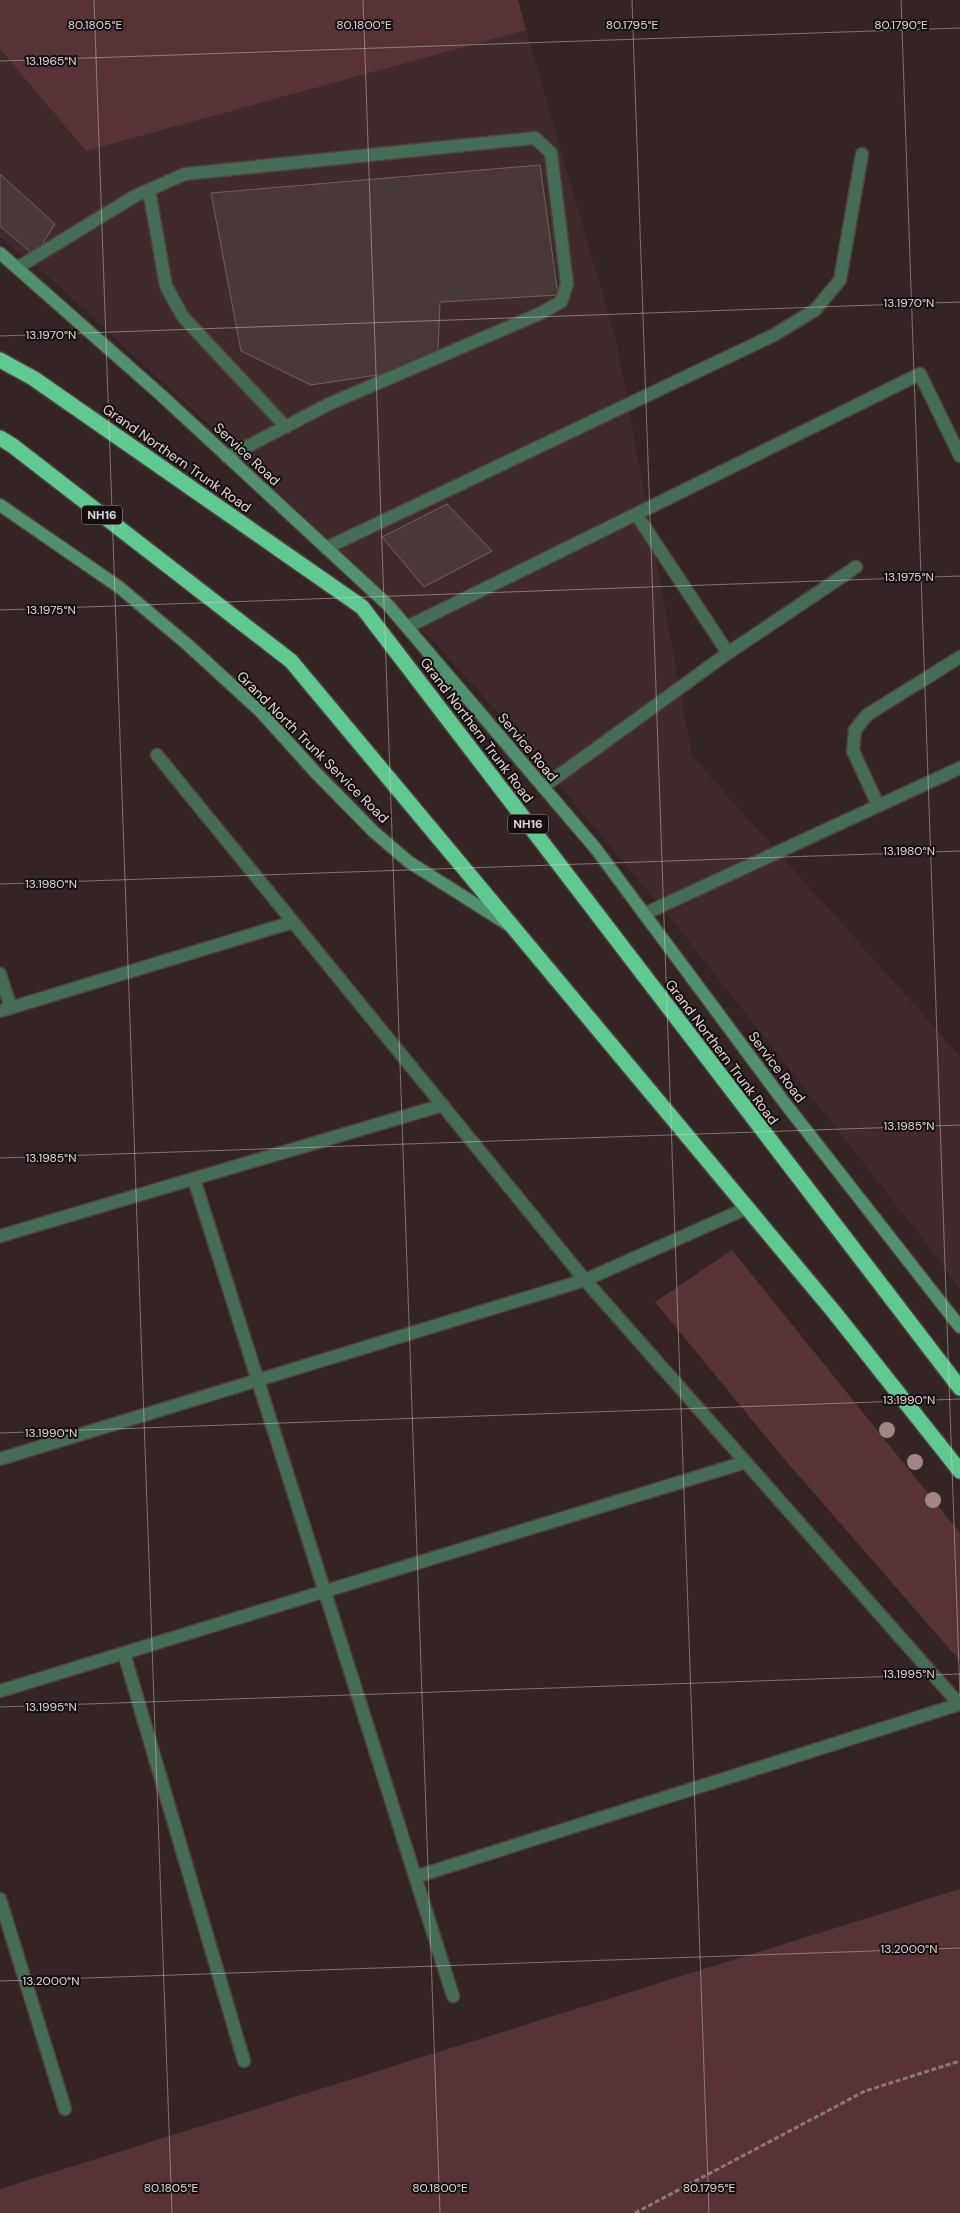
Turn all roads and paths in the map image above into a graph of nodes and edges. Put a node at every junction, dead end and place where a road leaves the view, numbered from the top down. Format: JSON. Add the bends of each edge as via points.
{"nodes":[{"id":1,"x":862,"y":154,"type":"dead end"},
{"id":2,"x":149,"y":190,"type":"junction"},
{"id":3,"x":0,"y":253,"type":"edge"},
{"id":4,"x":17,"y":268,"type":"junction"},
{"id":5,"x":0,"y":360,"type":"edge"},
{"id":6,"x":286,"y":427,"type":"junction"},
{"id":7,"x":0,"y":438,"type":"edge"},
{"id":8,"x":227,"y":456,"type":"junction"},
{"id":9,"x":960,"y":456,"type":"edge"},
{"id":10,"x":0,"y":505,"type":"edge"},
{"id":11,"x":636,"y":514,"type":"junction"},
{"id":12,"x":326,"y":548,"type":"junction"},
{"id":13,"x":856,"y":567,"type":"dead end"},
{"id":14,"x":407,"y":628,"type":"junction"},
{"id":15,"x":728,"y":653,"type":"junction"},
{"id":16,"x":960,"y":657,"type":"edge"},
{"id":17,"x":157,"y":755,"type":"dead end"},
{"id":18,"x":960,"y":768,"type":"edge"},
{"id":19,"x":543,"y":787,"type":"junction"},
{"id":20,"x":878,"y":805,"type":"junction"},
{"id":21,"x":644,"y":914,"type":"junction"},
{"id":22,"x":293,"y":922,"type":"junction"},
{"id":23,"x":516,"y":930,"type":"junction"},
{"id":24,"x":0,"y":974,"type":"edge"},
{"id":25,"x":6,"y":1010,"type":"edge"},
{"id":26,"x":443,"y":1105,"type":"junction"},
{"id":27,"x":194,"y":1179,"type":"junction"},
{"id":28,"x":747,"y":1208,"type":"junction"},
{"id":29,"x":0,"y":1236,"type":"edge"},
{"id":30,"x":585,"y":1280,"type":"junction"},
{"id":31,"x":960,"y":1328,"type":"edge"},
{"id":32,"x":258,"y":1380,"type":"junction"},
{"id":33,"x":960,"y":1388,"type":"edge"},
{"id":34,"x":0,"y":1459,"type":"edge"},
{"id":35,"x":746,"y":1462,"type":"junction"},
{"id":36,"x":960,"y":1471,"type":"edge"},
{"id":37,"x":325,"y":1592,"type":"junction"},
{"id":38,"x":124,"y":1653,"type":"junction"},
{"id":39,"x":0,"y":1691,"type":"edge"},
{"id":40,"x":960,"y":1704,"type":"edge"},
{"id":41,"x":415,"y":1878,"type":"junction"},
{"id":42,"x":0,"y":1899,"type":"edge"},
{"id":43,"x":453,"y":1996,"type":"dead end"},
{"id":44,"x":244,"y":2061,"type":"dead end"},
{"id":45,"x":960,"y":2061,"type":"edge"},
{"id":46,"x":65,"y":2109,"type":"dead end"},
{"id":47,"x":635,"y":2213,"type":"edge"}],
"edges":[{"from":1,"to":12,"type":"street","via":[[840,280],[815,310],[774,335]]},
{"from":2,"to":4,"type":"street"},
{"from":2,"to":6,"type":"street","via":[[170,294],[184,317]]},
{"from":2,"to":6,"type":"street","via":[[185,174],[535,138],[551,153],[567,284],[561,302],[330,404]]},
{"from":3,"to":4,"type":"street","name":"Service Road"},
{"from":4,"to":8,"type":"street","name":"Service Road"},
{"from":5,"to":33,"type":"highway","name":"Grand Northern Trunk Road","number":"NH16","via":[[33,378],[362,607]]},
{"from":6,"to":8,"type":"street"},
{"from":7,"to":23,"type":"highway","number":"NH16","via":[[291,661]]},
{"from":8,"to":12,"type":"street","name":"Service Road"},
{"from":9,"to":11,"type":"street","via":[[920,374]]},
{"from":10,"to":23,"type":"street","name":"Grand North Trunk Service Road","via":[[119,587],[188,645],[261,712],[374,832],[409,862]]},
{"from":11,"to":14,"type":"street"},
{"from":11,"to":15,"type":"street"},
{"from":12,"to":14,"type":"street","name":"Service Road","via":[[388,604]]},
{"from":13,"to":15,"type":"street"},
{"from":14,"to":19,"type":"street","name":"Service Road"},
{"from":15,"to":19,"type":"street"},
{"from":16,"to":20,"type":"street","via":[[867,714],[855,730],[853,751]]},
{"from":17,"to":22,"type":"street"},
{"from":18,"to":20,"type":"street"},
{"from":19,"to":21,"type":"street","name":"Service Road","via":[[596,849]]},
{"from":20,"to":21,"type":"street"},
{"from":21,"to":31,"type":"street","name":"Service Road","via":[[784,1102]]},
{"from":22,"to":25,"type":"street"},
{"from":22,"to":26,"type":"street"},
{"from":23,"to":28,"type":"highway","number":"NH16"},
{"from":24,"to":25,"type":"street"},
{"from":26,"to":27,"type":"street"},
{"from":26,"to":30,"type":"street"},
{"from":27,"to":29,"type":"street"},
{"from":27,"to":32,"type":"street"},
{"from":28,"to":30,"type":"street"},
{"from":28,"to":36,"type":"highway","number":"NH16"},
{"from":30,"to":32,"type":"street"},
{"from":30,"to":35,"type":"street"},
{"from":32,"to":34,"type":"street"},
{"from":32,"to":37,"type":"street"},
{"from":35,"to":37,"type":"street"},
{"from":35,"to":40,"type":"street"},
{"from":37,"to":38,"type":"street"},
{"from":37,"to":41,"type":"street"},
{"from":38,"to":39,"type":"street"},
{"from":38,"to":44,"type":"street"},
{"from":40,"to":41,"type":"street"},
{"from":41,"to":43,"type":"street"},
{"from":42,"to":46,"type":"street"},
{"from":45,"to":47,"type":"path","via":[[865,2091]]}]}
